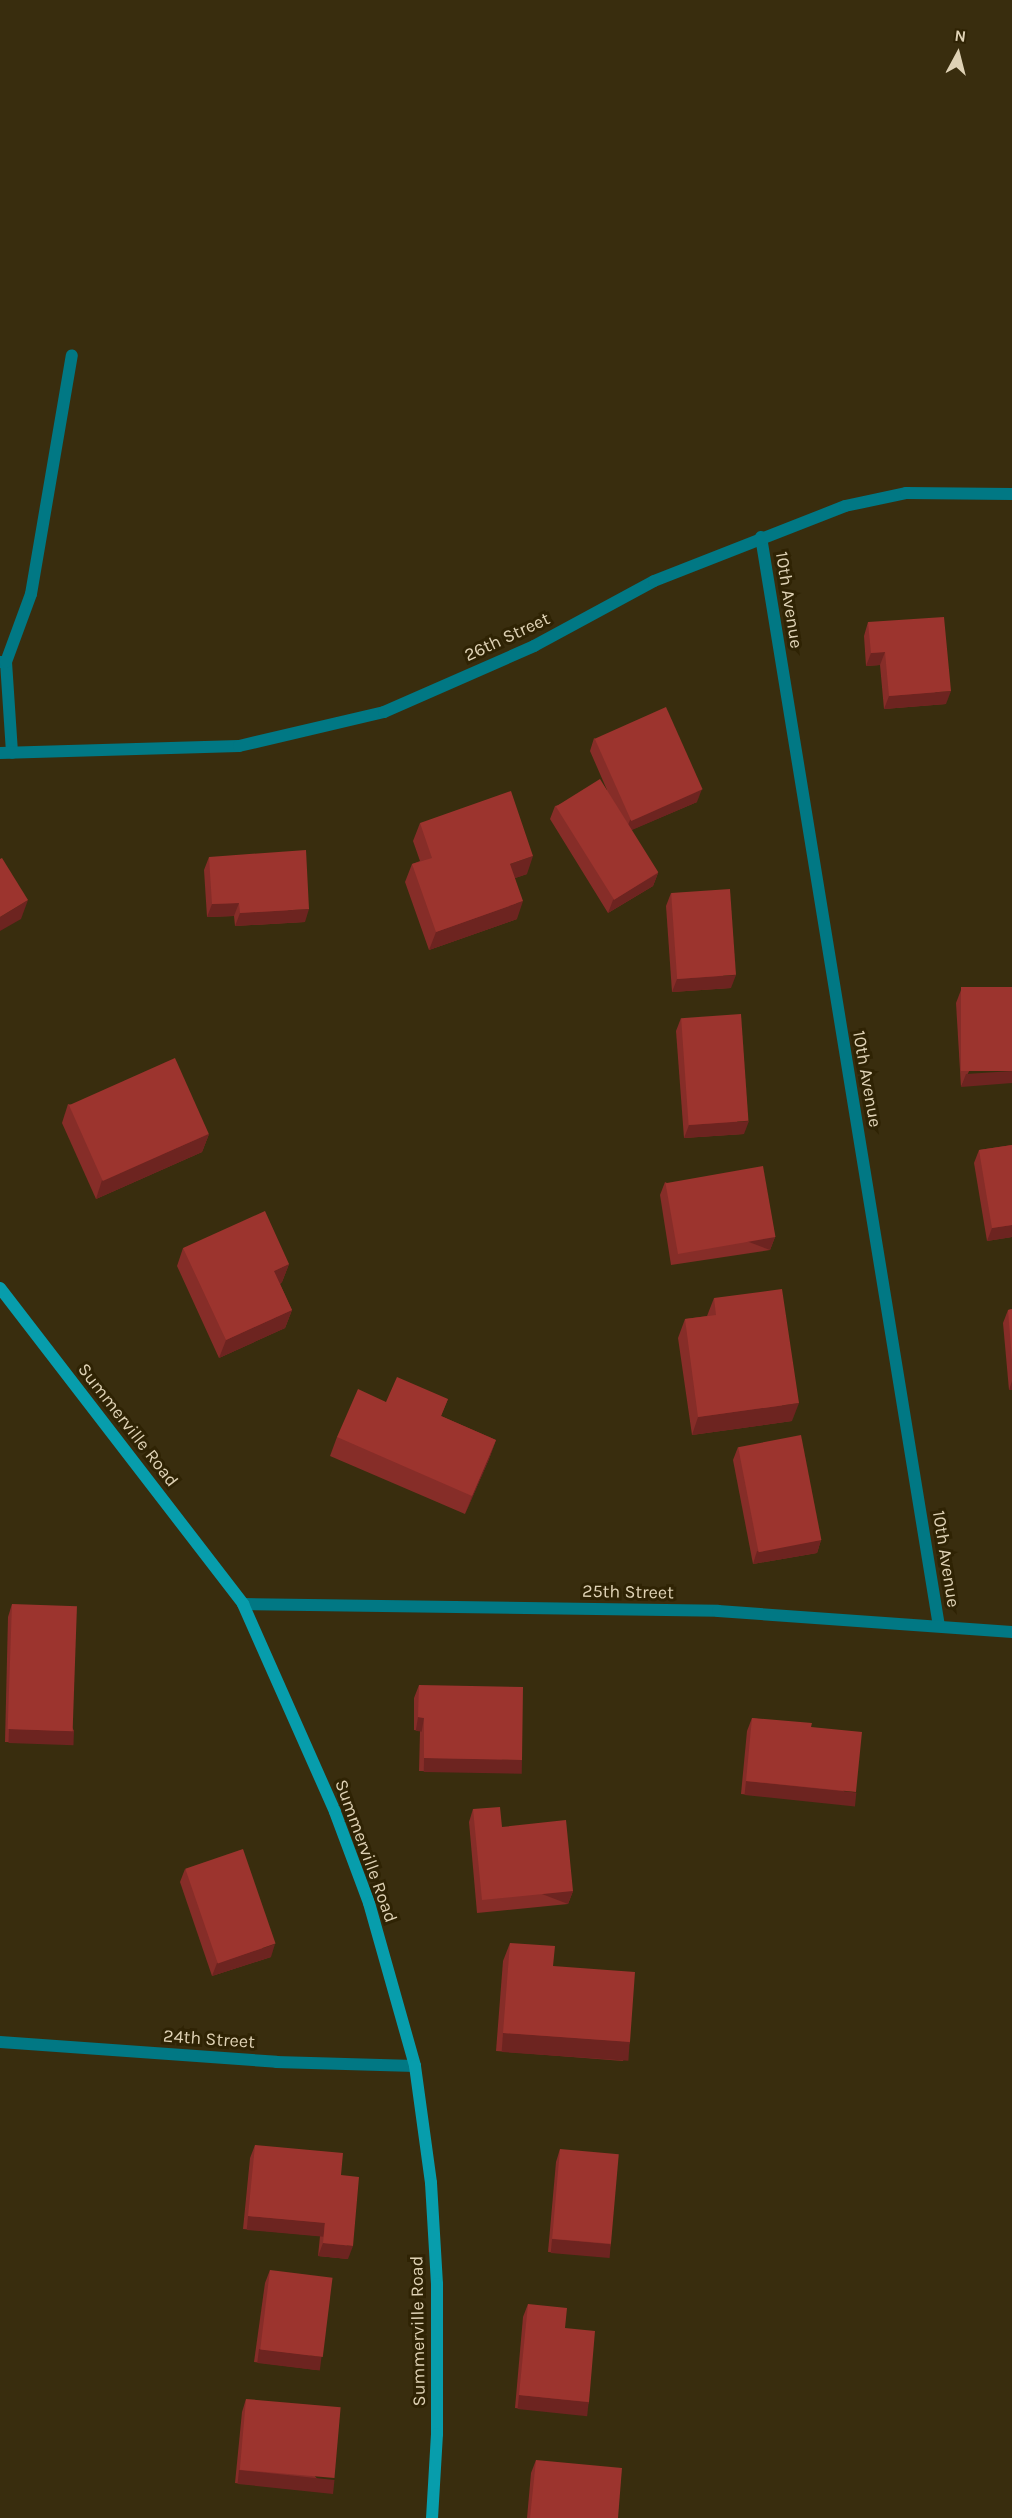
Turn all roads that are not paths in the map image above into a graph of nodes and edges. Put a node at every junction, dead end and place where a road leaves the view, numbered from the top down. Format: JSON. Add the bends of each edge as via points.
{"nodes":[{"id":1,"x":72,"y":355,"type":"dead end"},
{"id":2,"x":1012,"y":494,"type":"edge"},
{"id":3,"x":761,"y":537,"type":"junction"},
{"id":4,"x":3,"y":662,"type":"edge"},
{"id":5,"x":6,"y":753,"type":"edge"},
{"id":6,"x":0,"y":1288,"type":"edge"},
{"id":7,"x":243,"y":1604,"type":"junction"},
{"id":8,"x":939,"y":1626,"type":"junction"},
{"id":9,"x":1012,"y":1632,"type":"edge"},
{"id":10,"x":0,"y":2042,"type":"edge"},
{"id":11,"x":415,"y":2066,"type":"junction"},
{"id":12,"x":432,"y":2518,"type":"edge"}],
"edges":[{"from":1,"to":4,"type":"street","via":[[30,594]]},
{"from":2,"to":3,"type":"street","name":"26th Street","via":[[906,493],[845,506]]},
{"from":3,"to":5,"type":"street","name":"26th Street","via":[[654,581],[534,646],[384,712],[239,746]]},
{"from":3,"to":8,"type":"street","name":"10th Avenue"},
{"from":4,"to":5,"type":"street"},
{"from":6,"to":7,"type":"main road","name":"Summerville Road"},
{"from":7,"to":8,"type":"street","name":"25th Street","via":[[718,1611]]},
{"from":7,"to":11,"type":"main road","name":"Summerville Road","via":[[335,1812],[369,1903]]},
{"from":8,"to":9,"type":"street","name":"25th Street"},
{"from":10,"to":11,"type":"street","name":"24th Street","via":[[276,2062]]},
{"from":11,"to":12,"type":"main road","name":"Summerville Road","via":[[431,2183],[437,2284],[437,2434]]}]}
